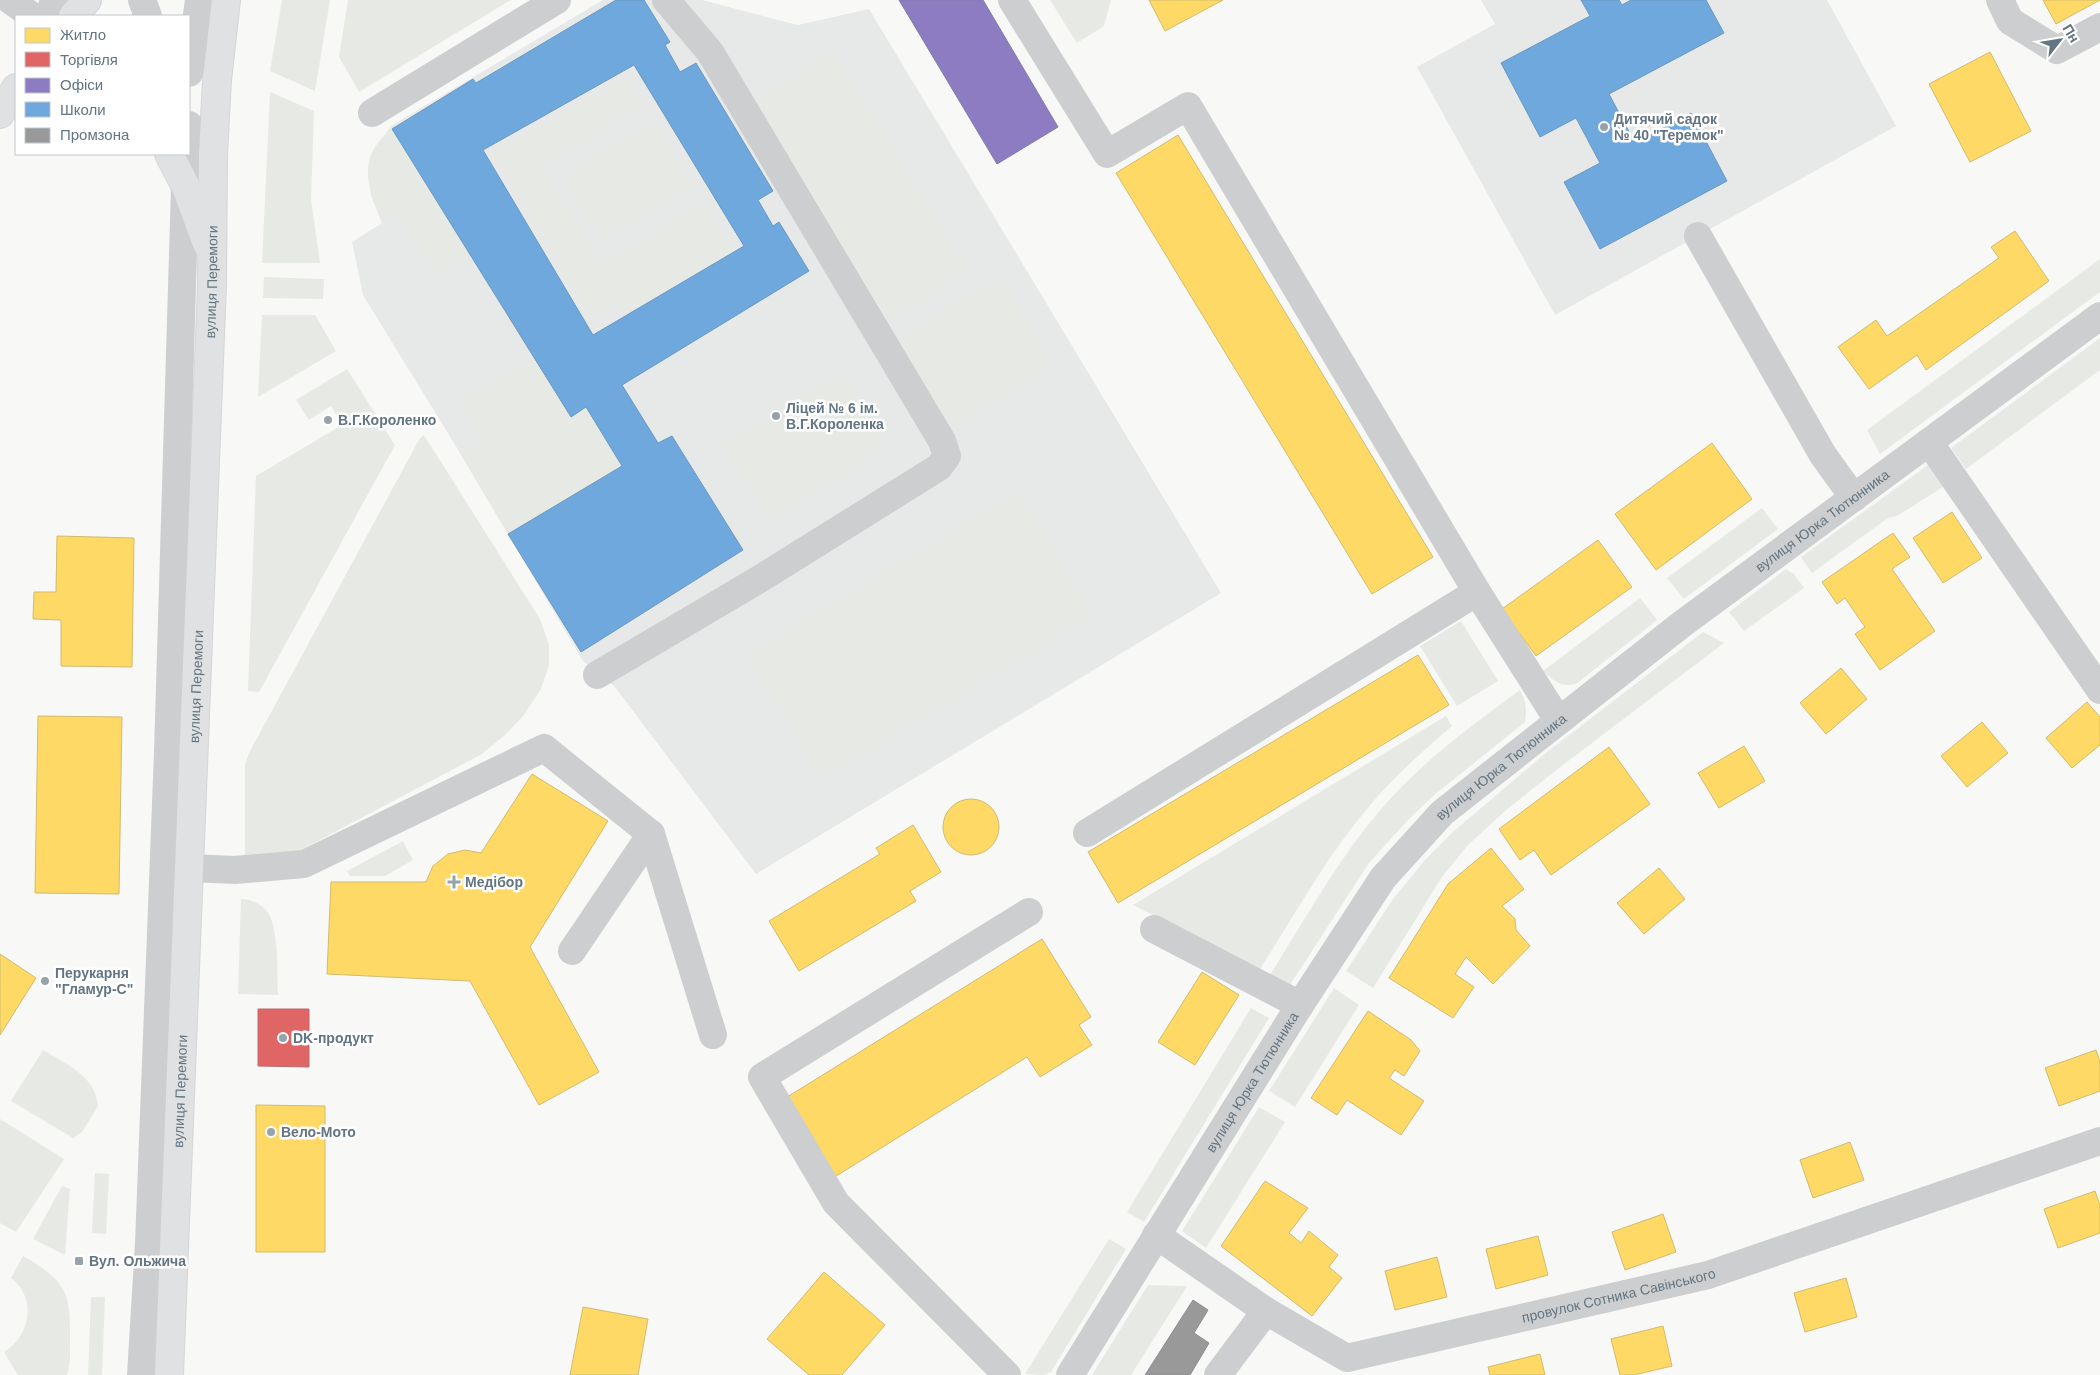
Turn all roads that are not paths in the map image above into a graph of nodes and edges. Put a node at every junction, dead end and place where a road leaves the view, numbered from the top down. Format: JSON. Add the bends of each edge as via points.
{"nodes":[{"id":1,"x":10,"y":0,"type":"edge"},
{"id":2,"x":54,"y":0,"type":"edge"},
{"id":3,"x":87,"y":0,"type":"edge"},
{"id":4,"x":142,"y":0,"type":"edge"},
{"id":5,"x":199,"y":0,"type":"edge"},
{"id":6,"x":226,"y":0,"type":"edge"},
{"id":7,"x":558,"y":0,"type":"edge"},
{"id":8,"x":666,"y":0,"type":"edge"},
{"id":9,"x":1012,"y":0,"type":"edge"},
{"id":10,"x":2000,"y":0,"type":"edge"},
{"id":11,"x":31,"y":15,"type":"edge"},
{"id":12,"x":49,"y":15,"type":"edge"},
{"id":13,"x":74,"y":15,"type":"edge"},
{"id":14,"x":148,"y":15,"type":"edge"},
{"id":15,"x":2100,"y":27,"type":"edge"},
{"id":16,"x":190,"y":66,"type":"edge"},
{"id":17,"x":15,"y":90,"type":"edge"},
{"id":18,"x":15,"y":113,"type":"edge"},
{"id":19,"x":0,"y":114,"type":"edge"},
{"id":20,"x":372,"y":114,"type":"dead end"},
{"id":21,"x":0,"y":122,"type":"edge"},
{"id":22,"x":190,"y":129,"type":"edge"},
{"id":23,"x":170,"y":155,"type":"edge"},
{"id":24,"x":186,"y":155,"type":"edge"},
{"id":25,"x":186,"y":187,"type":"junction"},
{"id":26,"x":1698,"y":236,"type":"dead end"},
{"id":27,"x":212,"y":260,"type":"junction"},
{"id":28,"x":2100,"y":316,"type":"edge"},
{"id":29,"x":1929,"y":442,"type":"junction"},
{"id":30,"x":1854,"y":498,"type":"junction"},
{"id":31,"x":1477,"y":592,"type":"junction"},
{"id":32,"x":596,"y":675,"type":"dead end"},
{"id":33,"x":2100,"y":690,"type":"edge"},
{"id":34,"x":1558,"y":720,"type":"junction"},
{"id":35,"x":1087,"y":833,"type":"dead end"},
{"id":36,"x":651,"y":834,"type":"junction"},
{"id":37,"x":190,"y":868,"type":"junction"},
{"id":38,"x":1028,"y":912,"type":"dead end"},
{"id":39,"x":1154,"y":929,"type":"dead end"},
{"id":40,"x":572,"y":951,"type":"dead end"},
{"id":41,"x":1300,"y":1005,"type":"junction"},
{"id":42,"x":713,"y":1035,"type":"dead end"},
{"id":43,"x":2100,"y":1140,"type":"edge"},
{"id":44,"x":1156,"y":1235,"type":"junction"},
{"id":45,"x":1266,"y":1311,"type":"junction"},
{"id":46,"x":141,"y":1375,"type":"edge"},
{"id":47,"x":169,"y":1375,"type":"edge"},
{"id":48,"x":1008,"y":1375,"type":"edge"},
{"id":49,"x":1070,"y":1375,"type":"edge"},
{"id":50,"x":1218,"y":1375,"type":"edge"}],
"edges":[{"from":1,"to":11,"type":"street"},
{"from":2,"to":12,"type":"street"},
{"from":3,"to":13,"type":"main road"},
{"from":4,"to":14,"type":"street"},
{"from":5,"to":16,"type":"street"},
{"from":6,"to":27,"type":"main road","name":"вулиця Перемоги","via":[[213,154]]},
{"from":7,"to":20,"type":"street"},
{"from":8,"to":32,"type":"street","via":[[710,52],[942,440],[947,456],[939,467],[763,577]]},
{"from":9,"to":31,"type":"street","via":[[1107,154],[1188,106]]},
{"from":10,"to":15,"type":"street","via":[[2010,21],[2057,50]]},
{"from":17,"to":19,"type":"main road"},
{"from":18,"to":21,"type":"main road"},
{"from":22,"to":27,"type":"street","via":[[198,158]]},
{"from":23,"to":25,"type":"main road"},
{"from":24,"to":25,"type":"street","name":"вулиця Перемоги"},
{"from":25,"to":27,"type":"main road"},
{"from":25,"to":46,"type":"street","name":"вулиця Перемоги","via":[[168,752]]},
{"from":26,"to":30,"type":"street","via":[[1824,455]]},
{"from":27,"to":37,"type":"main road","name":"вулиця Перемоги"},
{"from":28,"to":29,"type":"street","name":"вулиця Юрка Тютюнника"},
{"from":29,"to":30,"type":"street","name":"вулиця Юрка Тютюнника"},
{"from":29,"to":33,"type":"street"},
{"from":30,"to":34,"type":"street","name":"вулиця Юрка Тютюнника"},
{"from":31,"to":34,"type":"street"},
{"from":31,"to":35,"type":"street"},
{"from":34,"to":41,"type":"street","name":"вулиця Юрка Тютюнника","via":[[1442,813],[1383,878]]},
{"from":36,"to":37,"type":"street","via":[[544,748],[304,864],[235,870]]},
{"from":36,"to":40,"type":"street"},
{"from":36,"to":42,"type":"street"},
{"from":37,"to":47,"type":"main road","name":"вулиця Перемоги"},
{"from":38,"to":48,"type":"street","via":[[762,1078],[836,1202]]},
{"from":39,"to":41,"type":"street"},
{"from":41,"to":44,"type":"street","name":"вулиця Юрка Тютюнника"},
{"from":43,"to":45,"type":"street","name":"провулок Сотника Савінського","via":[[1708,1275],[1347,1358]]},
{"from":44,"to":45,"type":"street","name":"провулок Сотника Савінського"},
{"from":44,"to":49,"type":"street","name":"вулиця Юрка Тютюнника"},
{"from":45,"to":50,"type":"street"}]}
